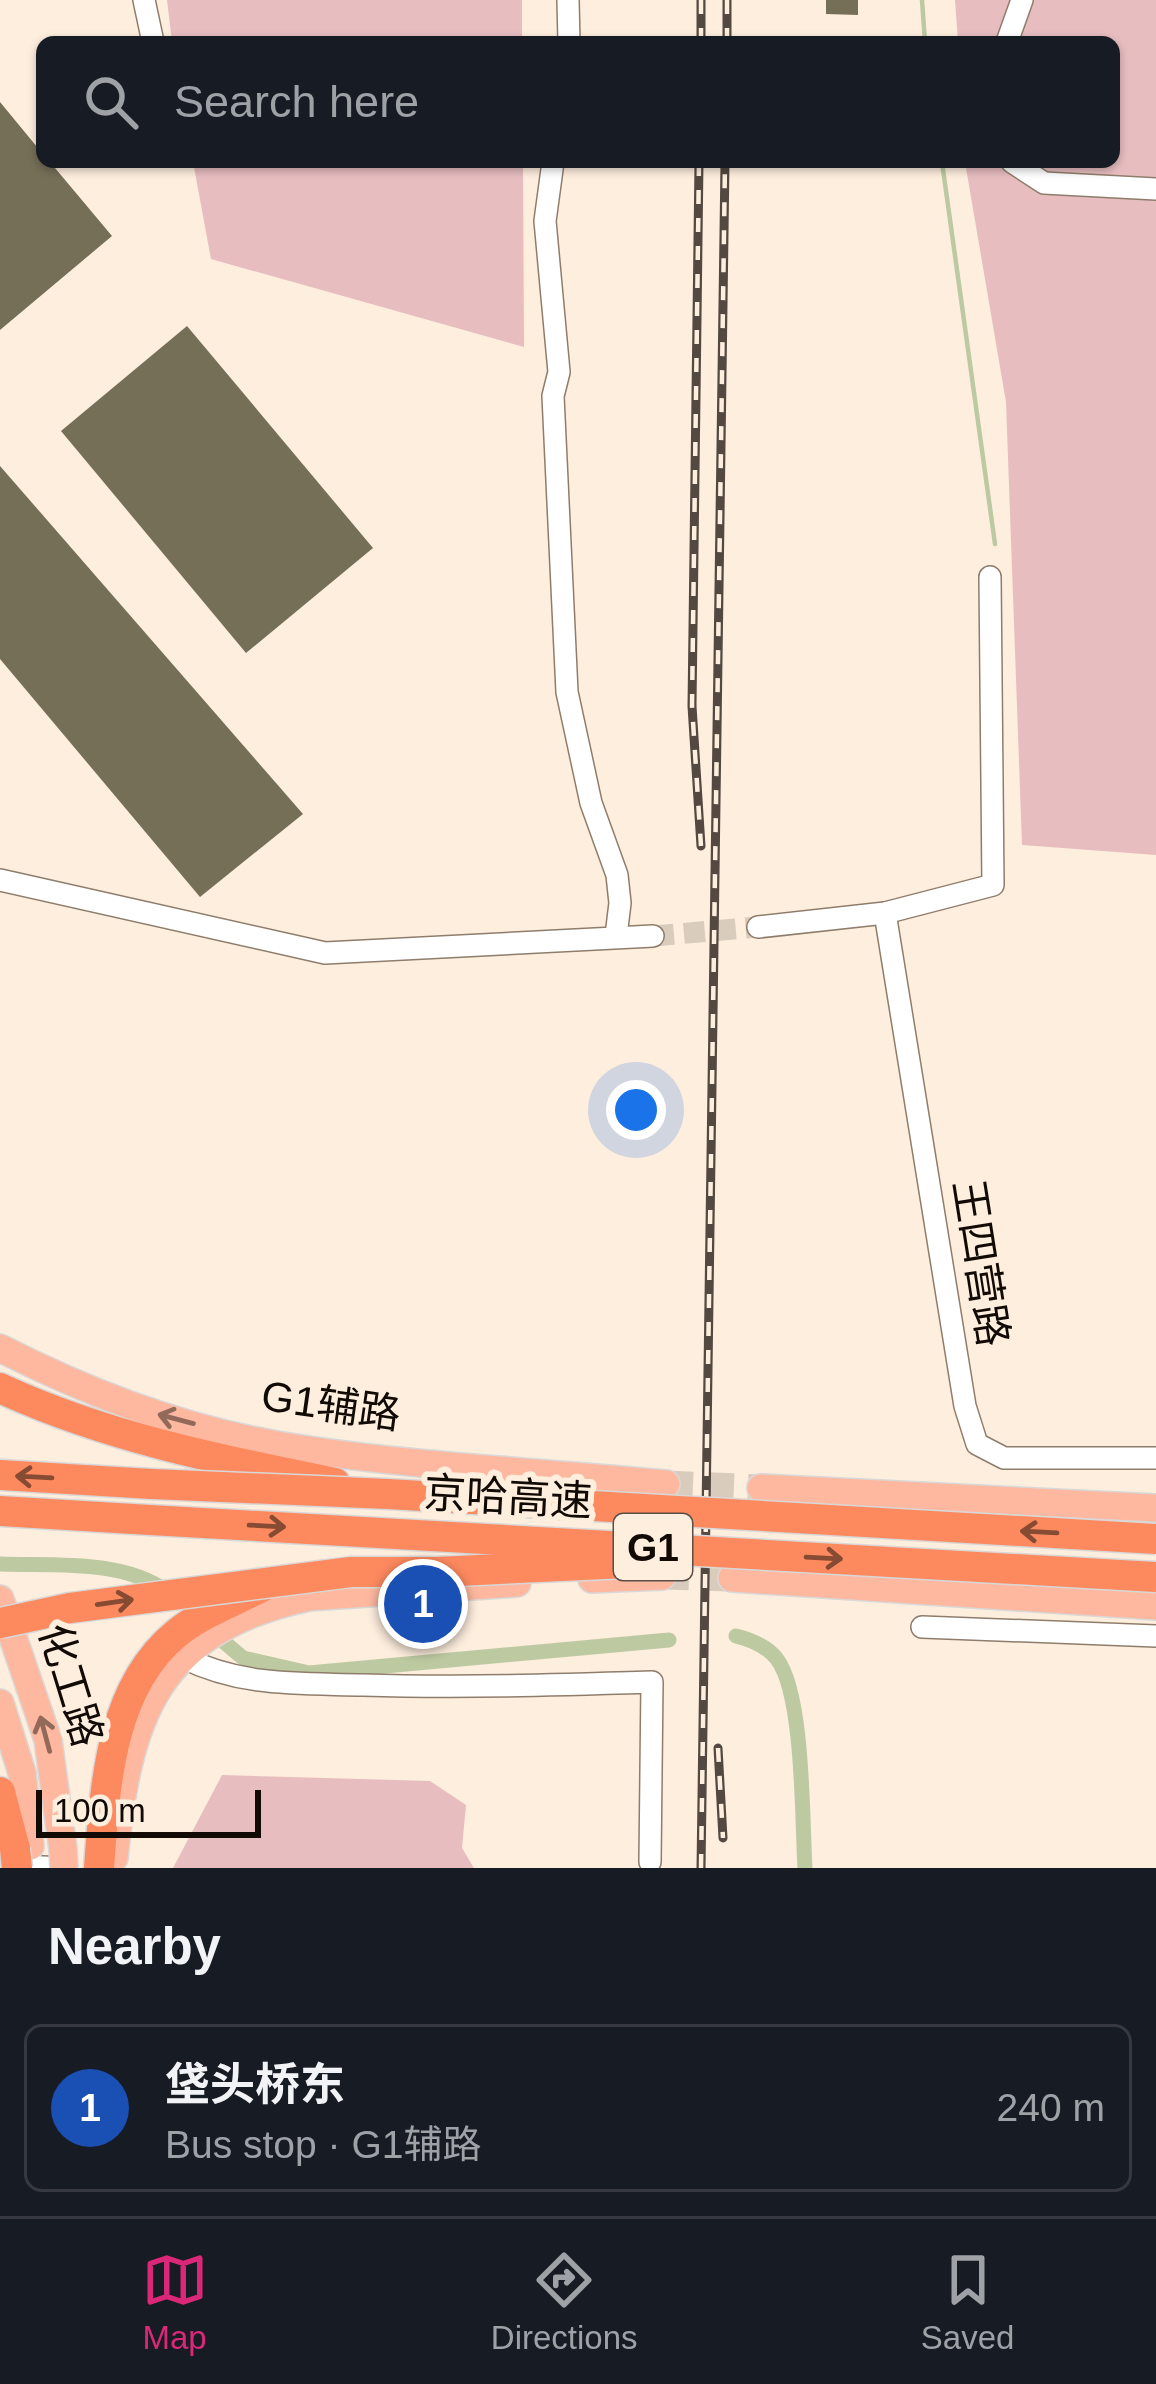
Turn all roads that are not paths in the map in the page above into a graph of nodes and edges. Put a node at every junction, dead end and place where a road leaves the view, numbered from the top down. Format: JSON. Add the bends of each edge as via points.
{"nodes":[{"id":1,"x":144,"y":0,"type":"edge"},
{"id":2,"x":568,"y":0,"type":"edge"},
{"id":3,"x":1022,"y":0,"type":"edge"},
{"id":4,"x":152,"y":36,"type":"edge"},
{"id":5,"x":569,"y":36,"type":"edge"},
{"id":6,"x":1008,"y":36,"type":"edge"},
{"id":7,"x":552,"y":168,"type":"edge"},
{"id":8,"x":1021,"y":168,"type":"edge"},
{"id":9,"x":1156,"y":189,"type":"edge"},
{"id":10,"x":990,"y":577,"type":"dead end"},
{"id":11,"x":0,"y":880,"type":"edge"},
{"id":12,"x":885,"y":913,"type":"junction"},
{"id":13,"x":758,"y":927,"type":"tunnel mouth"},
{"id":14,"x":616,"y":936,"type":"junction"},
{"id":15,"x":652,"y":936,"type":"tunnel mouth"},
{"id":16,"x":0,"y":1348,"type":"edge"},
{"id":17,"x":0,"y":1388,"type":"edge"},
{"id":18,"x":1156,"y":1457,"type":"edge"},
{"id":19,"x":0,"y":1475,"type":"edge"},
{"id":20,"x":665,"y":1484,"type":"tunnel mouth"},
{"id":21,"x":761,"y":1488,"type":"tunnel mouth"},
{"id":22,"x":388,"y":1494,"type":"junction"},
{"id":23,"x":1156,"y":1508,"type":"edge"},
{"id":24,"x":0,"y":1511,"type":"edge"},
{"id":25,"x":1156,"y":1538,"type":"edge"},
{"id":26,"x":762,"y":1555,"type":"junction"},
{"id":27,"x":662,"y":1576,"type":"tunnel mouth"},
{"id":28,"x":1156,"y":1577,"type":"edge"},
{"id":29,"x":733,"y":1578,"type":"tunnel mouth"},
{"id":30,"x":272,"y":1582,"type":"junction"},
{"id":31,"x":0,"y":1599,"type":"edge"},
{"id":32,"x":1156,"y":1606,"type":"edge"},
{"id":33,"x":0,"y":1623,"type":"edge"},
{"id":34,"x":922,"y":1627,"type":"dead end"},
{"id":35,"x":1156,"y":1636,"type":"edge"},
{"id":36,"x":188,"y":1653,"type":"junction"},
{"id":37,"x":0,"y":1703,"type":"edge"},
{"id":38,"x":0,"y":1792,"type":"edge"},
{"id":39,"x":19,"y":1859,"type":"edge"},
{"id":40,"x":64,"y":1862,"type":"edge"},
{"id":41,"x":650,"y":1862,"type":"dead end"},
{"id":42,"x":99,"y":1868,"type":"edge"},
{"id":43,"x":112,"y":1868,"type":"edge"}],
"edges":[{"from":1,"to":4,"type":"street"},
{"from":2,"to":5,"type":"street"},
{"from":3,"to":6,"type":"street"},
{"from":7,"to":14,"type":"street","via":[[545,220],[559,372],[553,396],[567,692],[616,875]]},
{"from":8,"to":9,"type":"street","via":[[1044,183]]},
{"from":10,"to":12,"type":"street","via":[[993,885]]},
{"from":11,"to":14,"type":"street","via":[[325,952]]},
{"from":12,"to":13,"type":"street"},
{"from":12,"to":18,"type":"street","name":"王四营路","via":[[976,1444],[1004,1457]]},
{"from":14,"to":15,"type":"street"},
{"from":20,"to":16,"type":"main road","name":"G1辅路","one_way":true,"via":[[299,1449],[76,1388]]},
{"from":17,"to":22,"type":"highway","bridge":true,"via":[[203,1456]]},
{"from":22,"to":19,"type":"highway","name":"京哈高速","number":"G1","one_way":true,"bridge":true},
{"from":21,"to":23,"type":"main road"},
{"from":25,"to":22,"type":"highway","name":"京哈高速","number":"G1","one_way":true,"bridge":true},
{"from":24,"to":26,"type":"highway","name":"京哈高速","number":"G1","one_way":true,"bridge":true},
{"from":26,"to":28,"type":"highway","name":"京哈高速","number":"G1","one_way":true,"bridge":true},
{"from":26,"to":30,"type":"highway","bridge":true,"via":[[351,1571]]},
{"from":27,"to":36,"type":"main road","via":[[309,1597],[239,1622]]},
{"from":29,"to":32,"type":"main road"},
{"from":33,"to":30,"type":"highway","one_way":true,"bridge":true},
{"from":30,"to":42,"type":"highway","via":[[176,1634],[143,1672],[113,1741]]},
{"from":40,"to":31,"type":"main road","name":"化工路","one_way":true,"via":[[48,1740]]},
{"from":34,"to":35,"type":"street"},
{"from":36,"to":41,"type":"street","via":[[218,1675],[262,1682],[652,1682]]},
{"from":36,"to":43,"type":"main road","via":[[159,1682],[139,1720]]},
{"from":37,"to":39,"type":"main road","name":"化工路","via":[[22,1773]]},
{"from":38,"to":39,"type":"highway"},
{"from":39,"to":40,"type":"street"}]}
